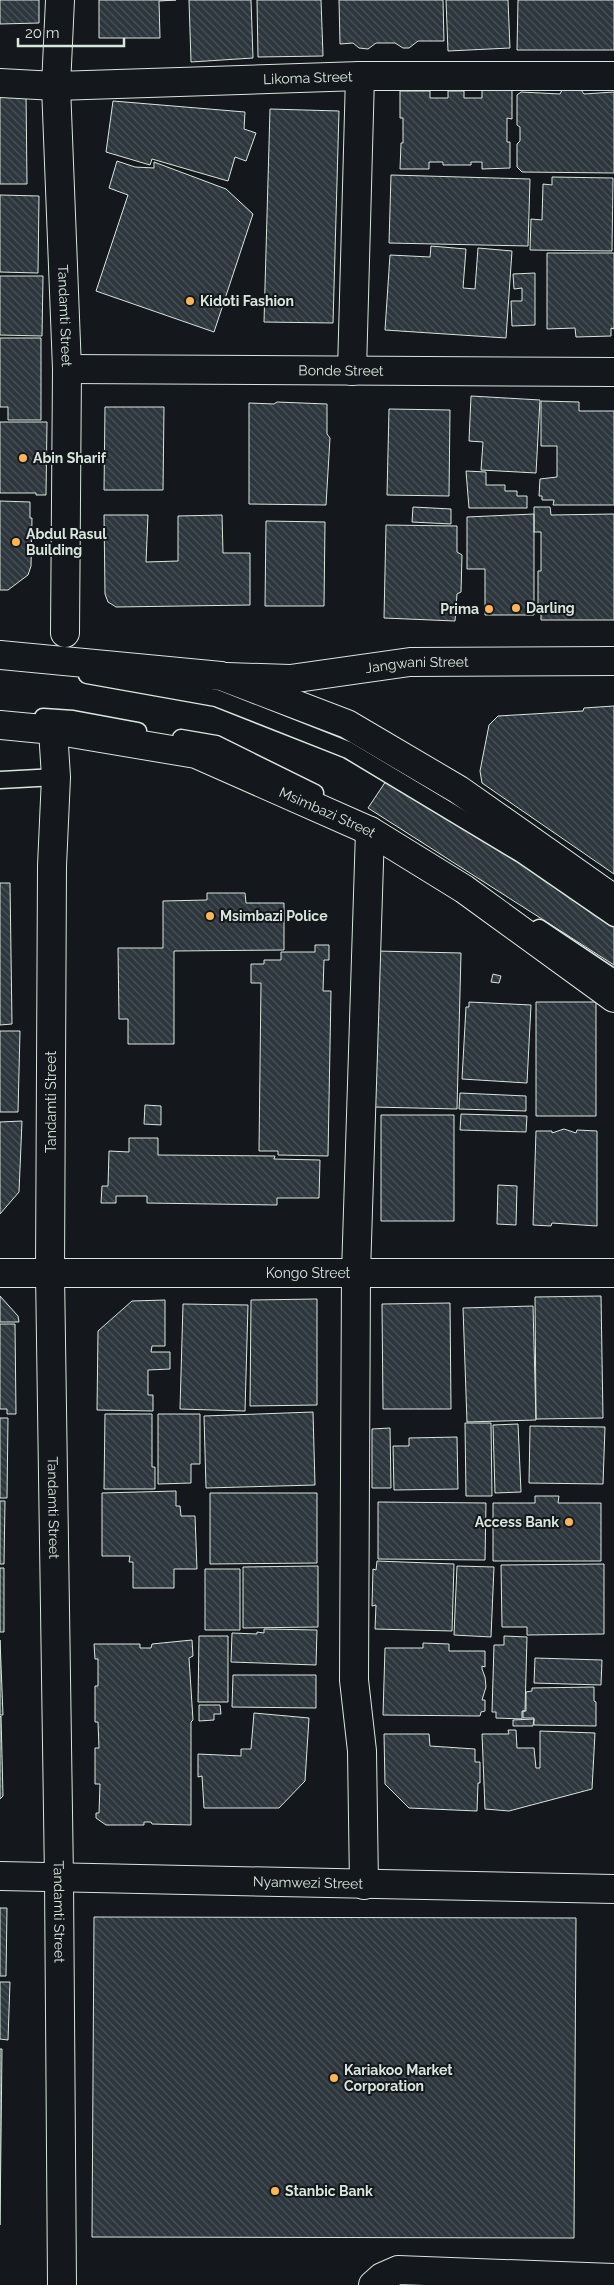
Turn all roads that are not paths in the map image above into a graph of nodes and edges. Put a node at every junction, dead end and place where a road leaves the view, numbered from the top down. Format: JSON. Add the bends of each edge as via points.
{"nodes":[{"id":1,"x":60,"y":0,"type":"edge"},
{"id":2,"x":360,"y":76,"type":"junction"},
{"id":3,"x":614,"y":76,"type":"edge"},
{"id":4,"x":0,"y":83,"type":"edge"},
{"id":5,"x":56,"y":86,"type":"junction"},
{"id":6,"x":67,"y":369,"type":"junction"},
{"id":7,"x":352,"y":371,"type":"junction"},
{"id":8,"x":614,"y":372,"type":"edge"},
{"id":9,"x":65,"y":633,"type":"dead end"},
{"id":10,"x":0,"y":655,"type":"edge"},
{"id":11,"x":614,"y":661,"type":"edge"},
{"id":12,"x":0,"y":665,"type":"edge"},
{"id":13,"x":221,"y":676,"type":"junction"},
{"id":14,"x":0,"y":713,"type":"edge"},
{"id":15,"x":0,"y":725,"type":"edge"},
{"id":16,"x":53,"y":730,"type":"junction"},
{"id":17,"x":56,"y":777,"type":"junction"},
{"id":18,"x":0,"y":780,"type":"edge"},
{"id":19,"x":370,"y":831,"type":"junction"},
{"id":20,"x":614,"y":899,"type":"edge"},
{"id":21,"x":614,"y":918,"type":"edge"},
{"id":22,"x":614,"y":978,"type":"edge"},
{"id":23,"x":614,"y":998,"type":"edge"},
{"id":24,"x":0,"y":1273,"type":"edge"},
{"id":25,"x":50,"y":1273,"type":"junction"},
{"id":26,"x":356,"y":1273,"type":"junction"},
{"id":27,"x":614,"y":1273,"type":"edge"},
{"id":28,"x":0,"y":1876,"type":"edge"},
{"id":29,"x":59,"y":1878,"type":"junction"},
{"id":30,"x":364,"y":1885,"type":"junction"},
{"id":31,"x":614,"y":1889,"type":"edge"},
{"id":32,"x":614,"y":2278,"type":"edge"},
{"id":33,"x":62,"y":2285,"type":"edge"},
{"id":34,"x":373,"y":2285,"type":"edge"}],
"edges":[{"from":1,"to":5,"type":"street","name":"Tandamti Street"},
{"from":2,"to":3,"type":"street","name":"Likoma Street"},
{"from":2,"to":5,"type":"street","name":"Likoma Street"},
{"from":2,"to":7,"type":"street"},
{"from":4,"to":5,"type":"street","name":"Likoma Street"},
{"from":5,"to":6,"type":"street","name":"Tandamti Street"},
{"from":6,"to":7,"type":"street","name":"Bonde Street"},
{"from":6,"to":9,"type":"street","name":"Tandamti Street"},
{"from":7,"to":8,"type":"street","name":"Bonde Street"},
{"from":10,"to":13,"type":"street"},
{"from":11,"to":13,"type":"street","name":"Jangwani Street","via":[[410,662],[290,678]]},
{"from":12,"to":21,"type":"lane","via":[[68,672],[216,698],[348,750],[520,854]]},
{"from":13,"to":20,"type":"street","via":[[347,724],[459,790]]},
{"from":14,"to":22,"type":"lane","via":[[73,718],[216,744],[402,835]]},
{"from":15,"to":16,"type":"street","name":"Msimbazi Street"},
{"from":16,"to":17,"type":"street","name":"Tandamti Street"},
{"from":16,"to":19,"type":"street","name":"Msimbazi Street","via":[[196,754]]},
{"from":17,"to":18,"type":"lane"},
{"from":17,"to":25,"type":"street","name":"Tandamti Street","via":[[52,876]]},
{"from":19,"to":23,"type":"street","name":"Msimbazi Street","via":[[464,889]]},
{"from":19,"to":26,"type":"street"},
{"from":24,"to":25,"type":"street","name":"Kongo Street"},
{"from":25,"to":26,"type":"street","name":"Kongo Street"},
{"from":25,"to":29,"type":"street","name":"Tandamti Street"},
{"from":26,"to":27,"type":"street","name":"Kongo Street"},
{"from":26,"to":30,"type":"street","via":[[354,1680],[362,1752]]},
{"from":28,"to":29,"type":"street","name":"Nyamwezi Street"},
{"from":29,"to":30,"type":"street","name":"Nyamwezi Street"},
{"from":29,"to":33,"type":"street","name":"Tandamti Street"},
{"from":30,"to":31,"type":"street","name":"Nyamwezi Street"},
{"from":32,"to":34,"type":"street","via":[[398,2270]]}]}
